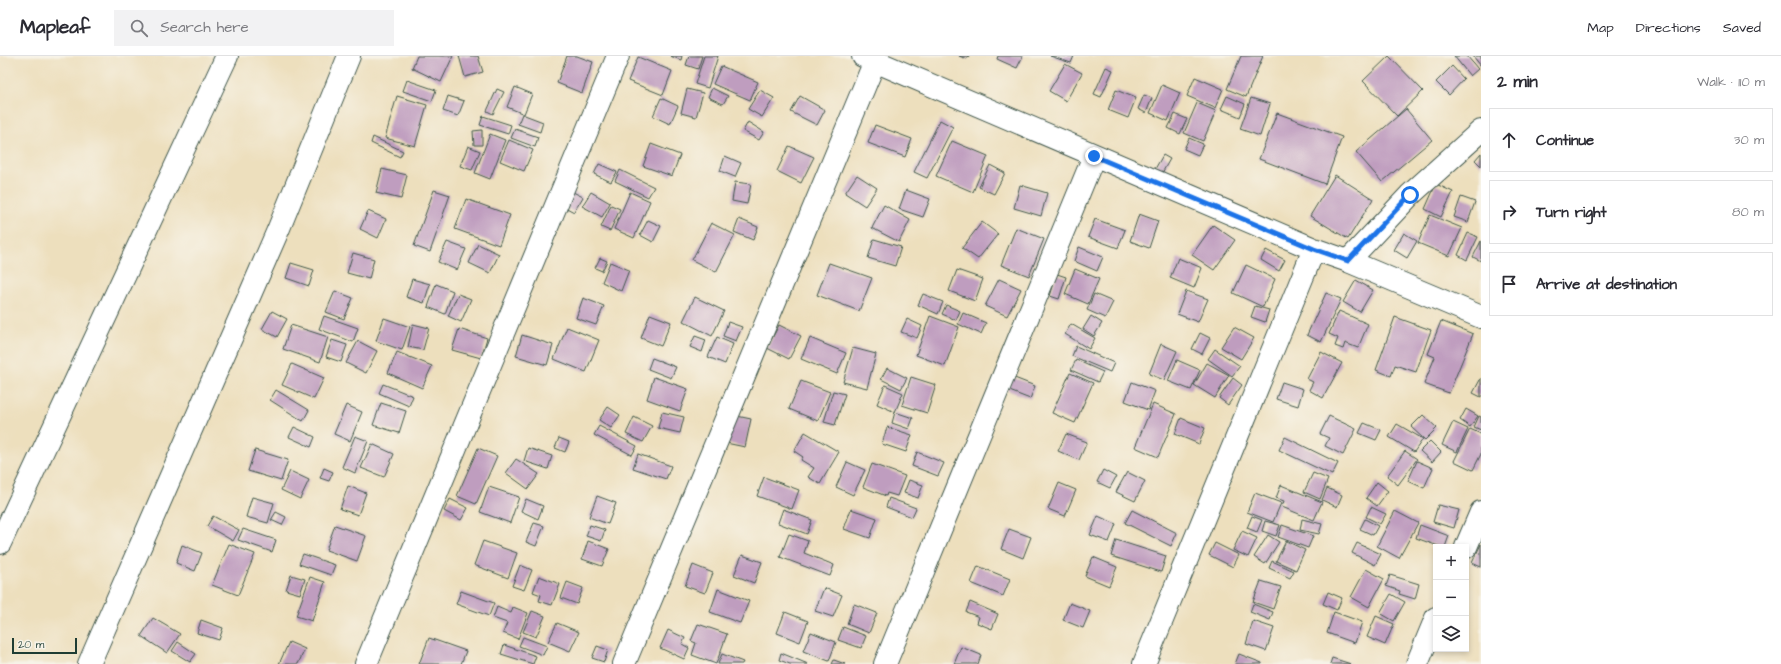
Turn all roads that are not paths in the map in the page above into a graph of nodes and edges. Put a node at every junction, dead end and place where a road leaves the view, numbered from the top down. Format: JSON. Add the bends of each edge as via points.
{"nodes":[{"id":1,"x":227,"y":56,"type":"edge"},
{"id":2,"x":349,"y":56,"type":"edge"},
{"id":3,"x":618,"y":56,"type":"edge"},
{"id":4,"x":869,"y":58,"type":"edge"},
{"id":5,"x":1481,"y":131,"type":"edge"},
{"id":6,"x":1094,"y":156,"type":"junction"},
{"id":7,"x":1314,"y":249,"type":"junction"},
{"id":8,"x":1348,"y":261,"type":"junction"},
{"id":9,"x":1481,"y":317,"type":"edge"},
{"id":10,"x":1481,"y":512,"type":"edge"},
{"id":11,"x":0,"y":543,"type":"edge"},
{"id":12,"x":1467,"y":544,"type":"edge"},
{"id":13,"x":1433,"y":625,"type":"edge"},
{"id":14,"x":89,"y":664,"type":"edge"},
{"id":15,"x":366,"y":664,"type":"edge"},
{"id":16,"x":624,"y":664,"type":"edge"},
{"id":17,"x":885,"y":664,"type":"edge"},
{"id":18,"x":1144,"y":664,"type":"edge"},
{"id":19,"x":1417,"y":664,"type":"edge"}],
"edges":[{"from":1,"to":11,"type":"street"},
{"from":2,"to":14,"type":"street","via":[[276,236]]},
{"from":3,"to":15,"type":"street"},
{"from":4,"to":6,"type":"street"},
{"from":4,"to":16,"type":"street"},
{"from":5,"to":8,"type":"street","via":[[1410,195]]},
{"from":6,"to":7,"type":"street"},
{"from":6,"to":17,"type":"street"},
{"from":7,"to":8,"type":"street"},
{"from":7,"to":18,"type":"street"},
{"from":8,"to":9,"type":"street"},
{"from":10,"to":12,"type":"street"},
{"from":13,"to":19,"type":"street"}]}
